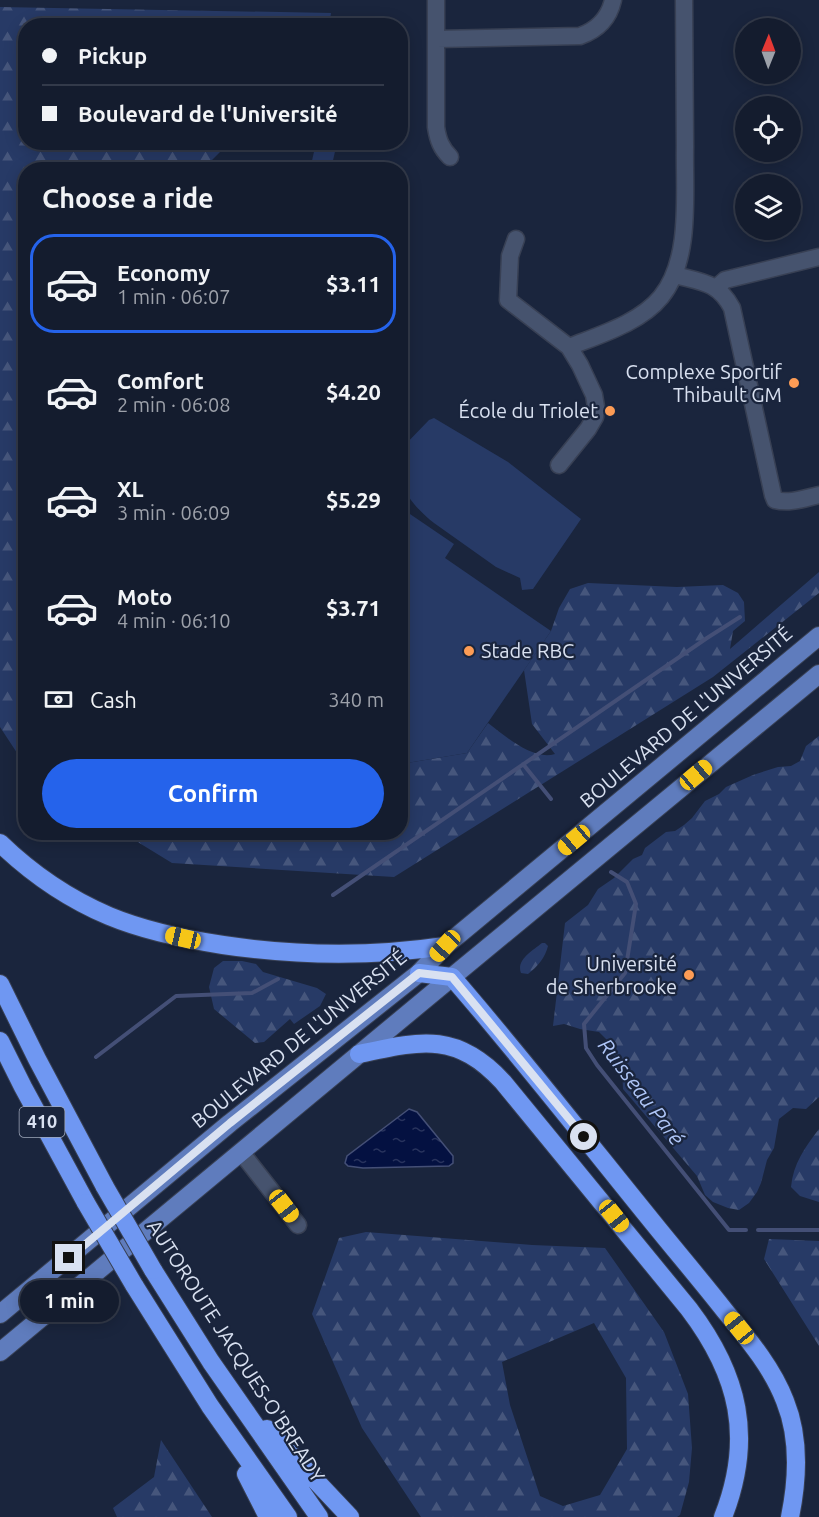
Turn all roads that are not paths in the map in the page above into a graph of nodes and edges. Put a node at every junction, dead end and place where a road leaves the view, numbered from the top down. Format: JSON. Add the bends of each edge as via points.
{"nodes":[{"id":1,"x":436,"y":0,"type":"edge"},
{"id":2,"x":613,"y":0,"type":"edge"},
{"id":3,"x":684,"y":0,"type":"edge"},
{"id":4,"x":436,"y":39,"type":"junction"},
{"id":5,"x":450,"y":157,"type":"dead end"},
{"id":6,"x":516,"y":239,"type":"dead end"},
{"id":7,"x":819,"y":257,"type":"edge"},
{"id":8,"x":675,"y":275,"type":"junction"},
{"id":9,"x":716,"y":288,"type":"junction"},
{"id":10,"x":569,"y":348,"type":"junction"},
{"id":11,"x":560,"y":465,"type":"dead end"},
{"id":12,"x":819,"y":495,"type":"edge"},
{"id":13,"x":819,"y":636,"type":"edge"},
{"id":14,"x":819,"y":674,"type":"edge"},
{"id":15,"x":0,"y":843,"type":"edge"},
{"id":16,"x":445,"y":946,"type":"junction"},
{"id":17,"x":419,"y":973,"type":"junction"},
{"id":18,"x":452,"y":977,"type":"junction"},
{"id":19,"x":0,"y":984,"type":"edge"},
{"id":20,"x":0,"y":1041,"type":"edge"},
{"id":21,"x":359,"y":1054,"type":"junction"},
{"id":22,"x":241,"y":1152,"type":"junction"},
{"id":23,"x":298,"y":1225,"type":"dead end"},
{"id":24,"x":0,"y":1314,"type":"edge"},
{"id":25,"x":0,"y":1352,"type":"edge"},
{"id":26,"x":227,"y":1386,"type":"junction"},
{"id":27,"x":210,"y":1406,"type":"junction"},
{"id":28,"x":268,"y":1517,"type":"edge"},
{"id":29,"x":288,"y":1517,"type":"edge"},
{"id":30,"x":319,"y":1517,"type":"edge"},
{"id":31,"x":350,"y":1517,"type":"edge"},
{"id":32,"x":723,"y":1517,"type":"edge"},
{"id":33,"x":790,"y":1517,"type":"edge"}],
"edges":[{"from":1,"to":4,"type":"street"},
{"from":2,"to":4,"type":"street","via":[[599,25],[580,36]]},
{"from":3,"to":8,"type":"street","via":[[685,218]]},
{"from":4,"to":5,"type":"street","via":[[438,138]]},
{"from":6,"to":10,"type":"street","via":[[510,256],[508,300]]},
{"from":7,"to":9,"type":"street","via":[[725,280]]},
{"from":8,"to":9,"type":"street"},
{"from":8,"to":10,"type":"street","via":[[644,313]]},
{"from":9,"to":12,"type":"street","via":[[732,308],[772,495],[783,502]]},
{"from":10,"to":11,"type":"street","via":[[580,364],[596,406],[588,429]]},
{"from":13,"to":16,"type":"main road","name":"BOULEVARD DE L'UNIVERSITÉ"},
{"from":14,"to":18,"type":"main road"},
{"from":15,"to":16,"type":"highway","via":[[38,875],[84,904],[122,921],[167,934],[231,946],[303,953],[376,953]]},
{"from":16,"to":17,"type":"main road","name":"BOULEVARD DE L'UNIVERSITÉ"},
{"from":17,"to":18,"type":"highway"},
{"from":17,"to":24,"type":"main road","name":"BOULEVARD DE L'UNIVERSITÉ"},
{"from":18,"to":21,"type":"main road"},
{"from":18,"to":33,"type":"highway","via":[[767,1366],[784,1399],[794,1434],[796,1480]]},
{"from":19,"to":26,"type":"highway","name":"AUTOROUTE JACQUES-O'BREADY","number":"410","bridge":true,"via":[[105,1187]]},
{"from":20,"to":27,"type":"highway","number":"410","bridge":true,"via":[[86,1203]]},
{"from":21,"to":22,"type":"main road"},
{"from":21,"to":32,"type":"highway","via":[[427,1043],[457,1049],[480,1061],[503,1082],[678,1295],[718,1353],[736,1401],[739,1456]]},
{"from":22,"to":23,"type":"street"},
{"from":22,"to":25,"type":"main road"},
{"from":26,"to":30,"type":"highway","name":"AUTOROUTE JACQUES-O'BREADY","number":"410"},
{"from":26,"to":31,"type":"highway"},
{"from":27,"to":28,"type":"highway"},
{"from":27,"to":29,"type":"highway"}]}
